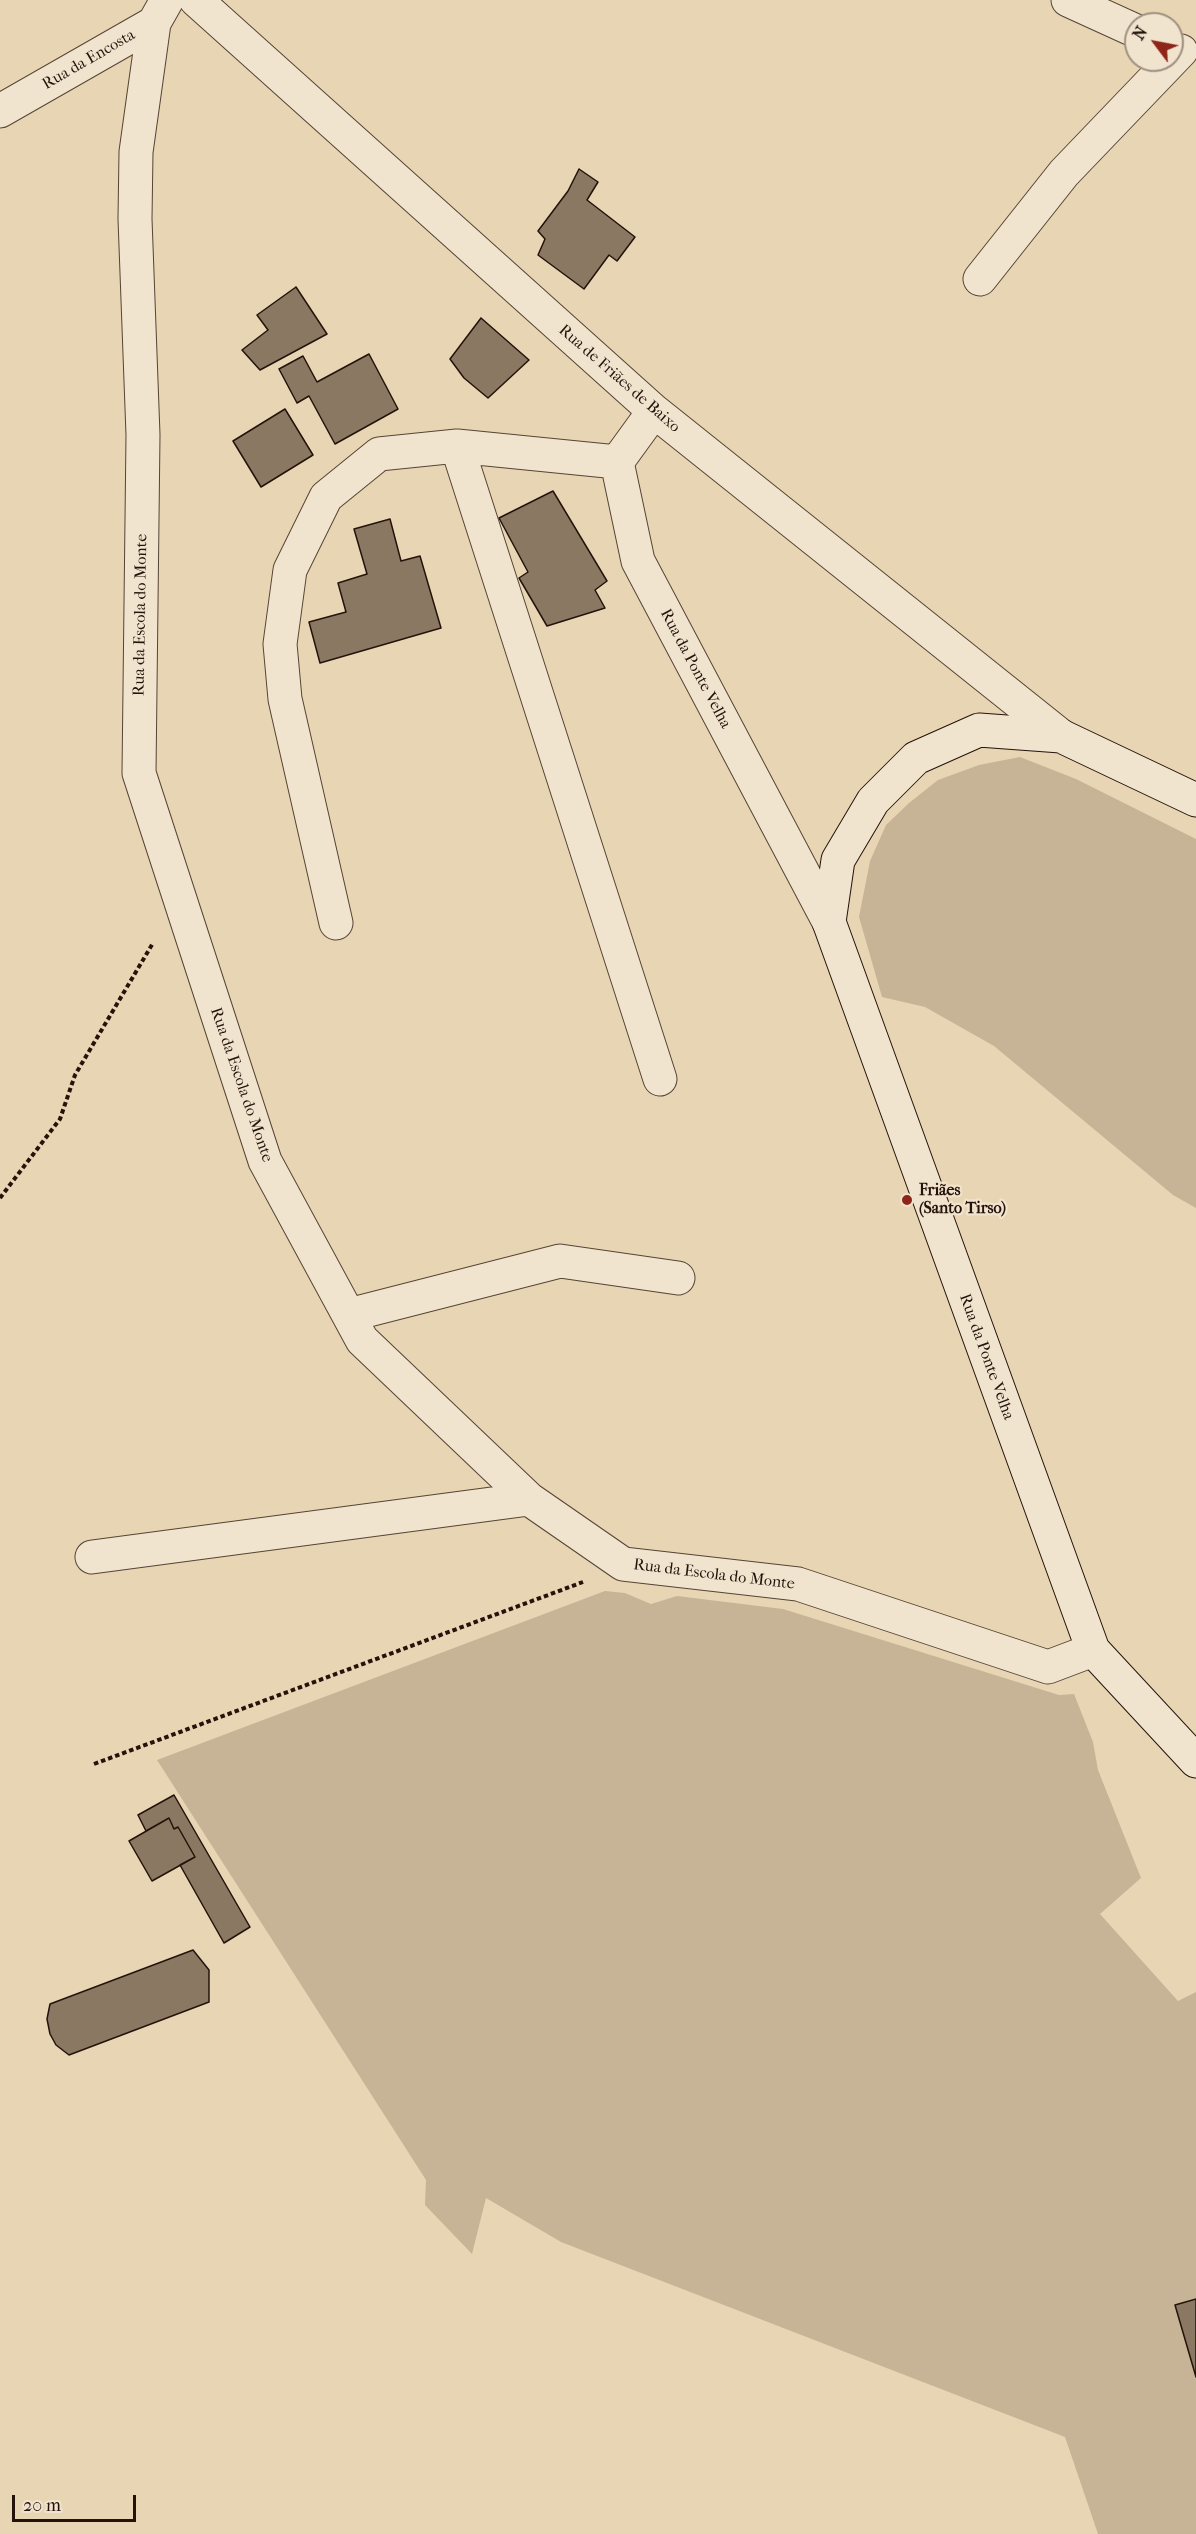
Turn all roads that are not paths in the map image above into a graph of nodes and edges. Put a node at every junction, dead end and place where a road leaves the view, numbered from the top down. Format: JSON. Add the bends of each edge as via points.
{"nodes":[{"id":1,"x":196,"y":0,"type":"edge"},
{"id":2,"x":1068,"y":0,"type":"edge"},
{"id":3,"x":161,"y":11,"type":"edge"},
{"id":4,"x":1124,"y":26,"type":"edge"},
{"id":5,"x":1163,"y":72,"type":"edge"},
{"id":6,"x":0,"y":111,"type":"edge"},
{"id":7,"x":980,"y":279,"type":"dead end"},
{"id":8,"x":654,"y":411,"type":"junction"},
{"id":9,"x":457,"y":446,"type":"junction"},
{"id":10,"x":617,"y":462,"type":"junction"},
{"id":11,"x":1061,"y":736,"type":"junction"},
{"id":12,"x":1196,"y":800,"type":"edge"},
{"id":13,"x":829,"y":922,"type":"junction"},
{"id":14,"x":336,"y":923,"type":"dead end"},
{"id":15,"x":660,"y":1079,"type":"dead end"},
{"id":16,"x":678,"y":1278,"type":"dead end"},
{"id":17,"x":349,"y":1315,"type":"junction"},
{"id":18,"x":529,"y":1499,"type":"junction"},
{"id":19,"x":92,"y":1557,"type":"dead end"},
{"id":20,"x":1093,"y":1650,"type":"junction"},
{"id":21,"x":1196,"y":1761,"type":"edge"}],
"edges":[{"from":1,"to":8,"type":"street","name":"Rua de Friães de Baixo"},
{"from":2,"to":4,"type":"street"},
{"from":3,"to":6,"type":"street","name":"Rua da Encosta"},
{"from":3,"to":17,"type":"street","name":"Rua da Escola do Monte","via":[[136,152],[143,435],[139,773],[266,1161]]},
{"from":5,"to":7,"type":"street","via":[[1065,173]]},
{"from":8,"to":10,"type":"street"},
{"from":8,"to":11,"type":"street","name":"Rua de Friães de Baixo"},
{"from":9,"to":10,"type":"street"},
{"from":9,"to":14,"type":"street","via":[[379,454],[327,497],[290,570],[280,644],[285,699]]},
{"from":9,"to":15,"type":"street"},
{"from":10,"to":13,"type":"street","name":"Rua da Ponte Velha","via":[[638,561]]},
{"from":11,"to":12,"type":"street","name":"Rua da Ponte Velha"},
{"from":11,"to":13,"type":"street","name":"Rua da Ponte Velha","via":[[980,730],[916,758],[873,801],[838,860]]},
{"from":13,"to":20,"type":"street","name":"Rua da Ponte Velha"},
{"from":16,"to":17,"type":"street","via":[[560,1261]]},
{"from":17,"to":18,"type":"street","name":"Rua da Escola do Monte","via":[[362,1340]]},
{"from":18,"to":19,"type":"street"},
{"from":18,"to":20,"type":"street","name":"Rua da Escola do Monte","via":[[623,1564],[798,1584],[1048,1667]]},
{"from":20,"to":21,"type":"street","name":"Rua da Ponte Velha"}]}
